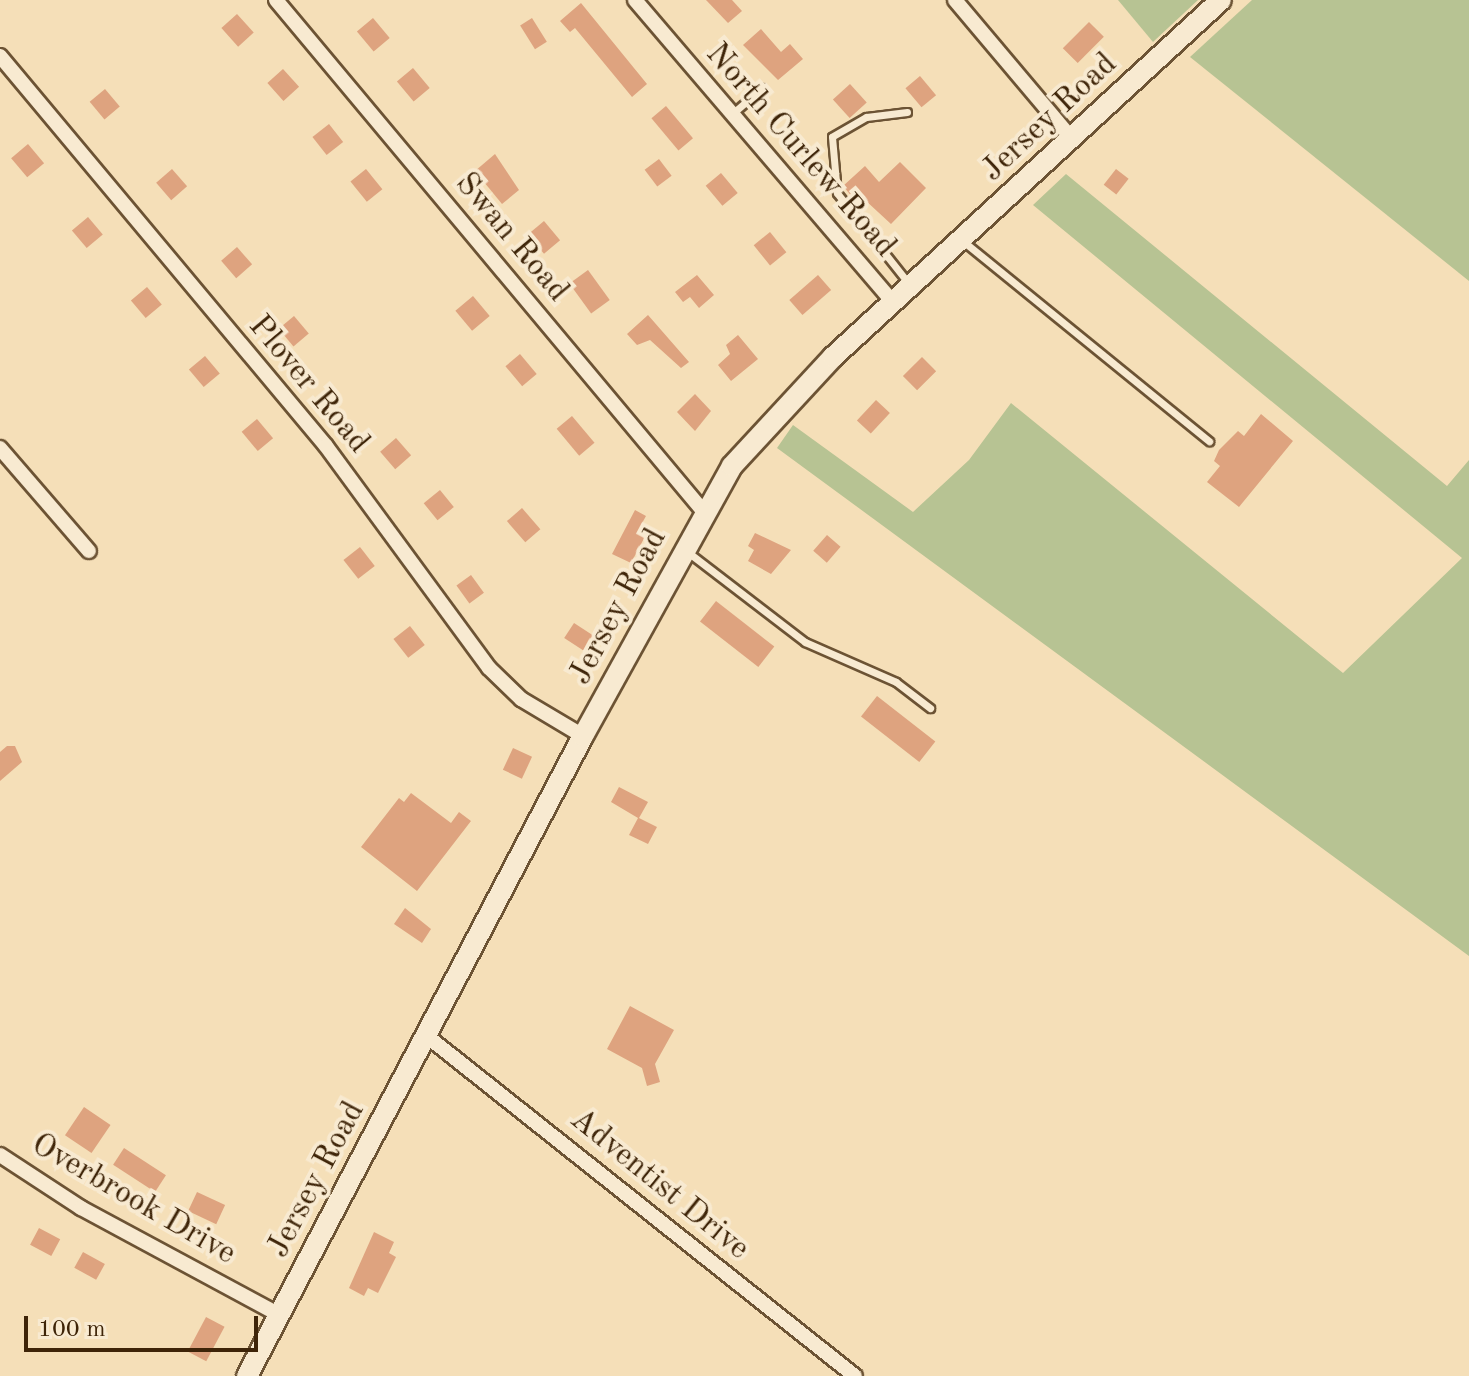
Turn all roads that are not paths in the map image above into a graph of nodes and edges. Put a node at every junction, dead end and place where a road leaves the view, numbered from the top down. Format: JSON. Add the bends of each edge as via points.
{"nodes":[{"id":1,"x":276,"y":0,"type":"edge"},
{"id":2,"x":635,"y":0,"type":"edge"},
{"id":3,"x":955,"y":0,"type":"edge"},
{"id":4,"x":1221,"y":0,"type":"edge"},
{"id":5,"x":0,"y":56,"type":"edge"},
{"id":6,"x":762,"y":88,"type":"dead end"},
{"id":7,"x":907,"y":112,"type":"dead end"},
{"id":8,"x":731,"y":114,"type":"junction"},
{"id":9,"x":1073,"y":140,"type":"junction"},
{"id":10,"x":962,"y":240,"type":"junction"},
{"id":11,"x":910,"y":286,"type":"junction"},
{"id":12,"x":892,"y":301,"type":"junction"},
{"id":13,"x":1209,"y":441,"type":"dead end"},
{"id":14,"x":0,"y":448,"type":"edge"},
{"id":15,"x":704,"y":512,"type":"junction"},
{"id":16,"x":684,"y":549,"type":"junction"},
{"id":17,"x":89,"y":551,"type":"dead end"},
{"id":18,"x":930,"y":708,"type":"dead end"},
{"id":19,"x":583,"y":736,"type":"junction"},
{"id":20,"x":428,"y":1037,"type":"junction"},
{"id":21,"x":0,"y":1155,"type":"edge"},
{"id":22,"x":280,"y":1315,"type":"junction"},
{"id":23,"x":247,"y":1376,"type":"edge"},
{"id":24,"x":855,"y":1376,"type":"edge"}],
"edges":[{"from":1,"to":15,"type":"street","name":"Swan Road"},
{"from":2,"to":8,"type":"street","name":"North Curlew Road"},
{"from":3,"to":9,"type":"street"},
{"from":4,"to":9,"type":"street","name":"Jersey Road"},
{"from":5,"to":19,"type":"street","name":"Plover Road","via":[[326,446],[489,668],[521,699]]},
{"from":6,"to":8,"type":"lane"},
{"from":7,"to":11,"type":"lane","via":[[866,117],[832,137],[837,193]]},
{"from":8,"to":12,"type":"street","name":"North Curlew Road"},
{"from":9,"to":10,"type":"street","name":"Jersey Road"},
{"from":10,"to":11,"type":"street","name":"Jersey Road"},
{"from":10,"to":13,"type":"lane"},
{"from":11,"to":12,"type":"street","name":"Jersey Road"},
{"from":12,"to":15,"type":"street","name":"Jersey Road","via":[[760,431]]},
{"from":14,"to":17,"type":"street"},
{"from":15,"to":16,"type":"street","name":"Jersey Road"},
{"from":16,"to":18,"type":"lane","via":[[805,642],[896,682]]},
{"from":16,"to":19,"type":"street","name":"Jersey Road"},
{"from":19,"to":20,"type":"street","name":"Jersey Road"},
{"from":20,"to":22,"type":"street","name":"Jersey Road"},
{"from":20,"to":24,"type":"street","name":"Adventist Drive"},
{"from":21,"to":22,"type":"street","name":"Overbrook Drive","via":[[81,1208]]},
{"from":22,"to":23,"type":"street","name":"Jersey Road"}]}
